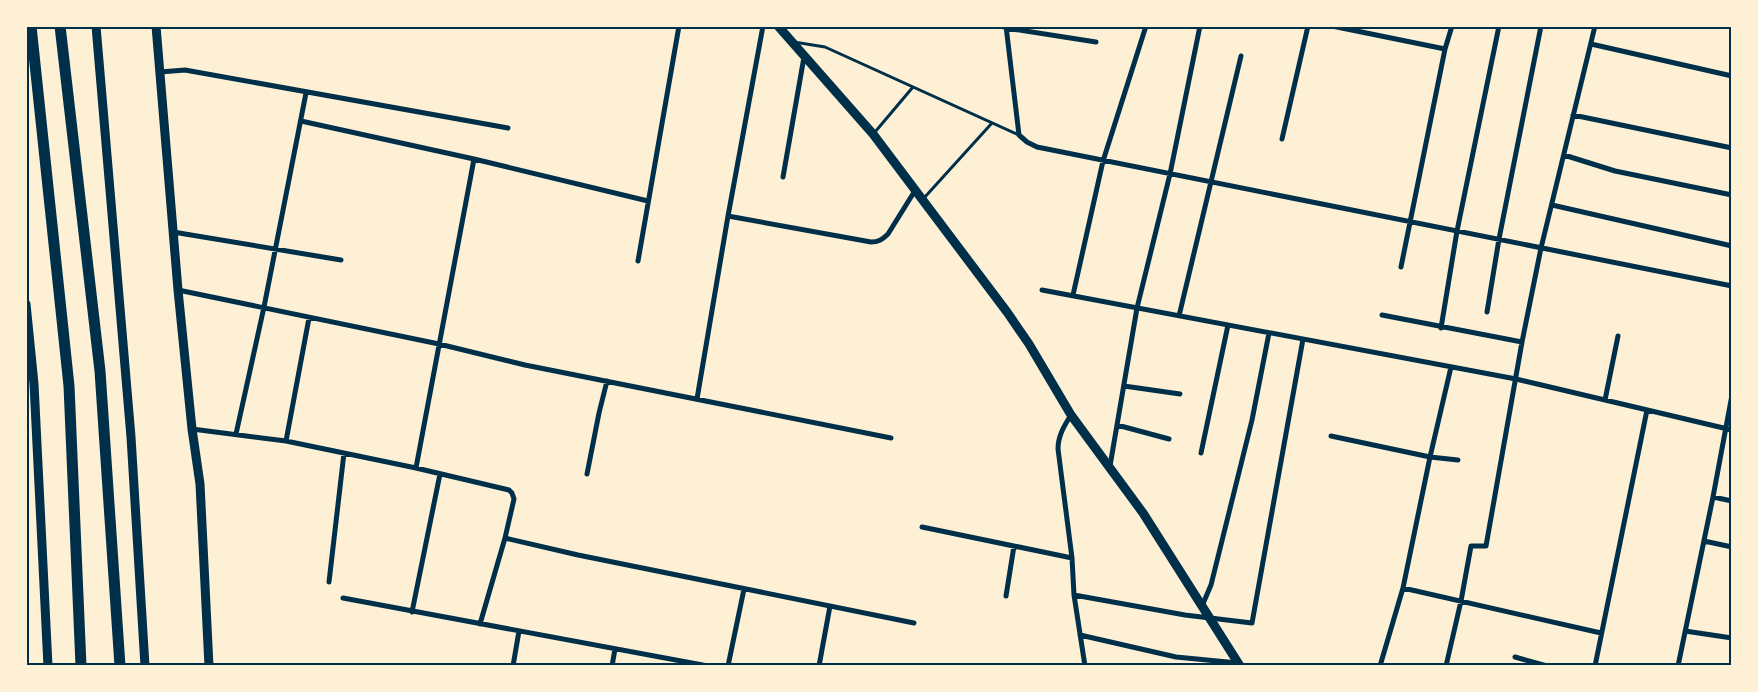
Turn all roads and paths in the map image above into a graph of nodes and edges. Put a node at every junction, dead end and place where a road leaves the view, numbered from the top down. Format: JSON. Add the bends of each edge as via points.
{"nodes":[{"id":1,"x":32,"y":26,"type":"edge"},
{"id":2,"x":60,"y":26,"type":"edge"},
{"id":3,"x":96,"y":26,"type":"edge"},
{"id":4,"x":156,"y":26,"type":"edge"},
{"id":5,"x":679,"y":26,"type":"edge"},
{"id":6,"x":763,"y":26,"type":"edge"},
{"id":7,"x":778,"y":26,"type":"edge"},
{"id":8,"x":986,"y":26,"type":"edge"},
{"id":9,"x":1146,"y":26,"type":"edge"},
{"id":10,"x":1200,"y":26,"type":"edge"},
{"id":11,"x":1308,"y":26,"type":"edge"},
{"id":12,"x":1332,"y":26,"type":"edge"},
{"id":13,"x":1452,"y":26,"type":"edge"},
{"id":14,"x":1499,"y":26,"type":"edge"},
{"id":15,"x":1541,"y":26,"type":"edge"},
{"id":16,"x":1595,"y":26,"type":"edge"},
{"id":17,"x":1006,"y":27,"type":"edge"},
{"id":18,"x":792,"y":42,"type":"junction"},
{"id":19,"x":1096,"y":42,"type":"dead end"},
{"id":20,"x":1591,"y":44,"type":"junction"},
{"id":21,"x":1445,"y":49,"type":"junction"},
{"id":22,"x":805,"y":56,"type":"junction"},
{"id":23,"x":1241,"y":56,"type":"dead end"},
{"id":24,"x":160,"y":72,"type":"junction"},
{"id":25,"x":1732,"y":76,"type":"edge"},
{"id":26,"x":913,"y":87,"type":"junction"},
{"id":27,"x":306,"y":93,"type":"junction"},
{"id":28,"x":1573,"y":115,"type":"junction"},
{"id":29,"x":301,"y":121,"type":"junction"},
{"id":30,"x":992,"y":123,"type":"junction"},
{"id":31,"x":508,"y":128,"type":"dead end"},
{"id":32,"x":873,"y":134,"type":"junction"},
{"id":33,"x":1019,"y":135,"type":"junction"},
{"id":34,"x":1282,"y":140,"type":"dead end"},
{"id":35,"x":1732,"y":148,"type":"edge"},
{"id":36,"x":1564,"y":155,"type":"junction"},
{"id":37,"x":474,"y":159,"type":"junction"},
{"id":38,"x":1103,"y":160,"type":"junction"},
{"id":39,"x":1170,"y":174,"type":"junction"},
{"id":40,"x":783,"y":177,"type":"dead end"},
{"id":41,"x":1211,"y":182,"type":"junction"},
{"id":42,"x":916,"y":189,"type":"junction"},
{"id":43,"x":1732,"y":195,"type":"edge"},
{"id":44,"x":924,"y":199,"type":"junction"},
{"id":45,"x":648,"y":201,"type":"junction"},
{"id":46,"x":1552,"y":205,"type":"junction"},
{"id":47,"x":728,"y":216,"type":"junction"},
{"id":48,"x":1409,"y":221,"type":"junction"},
{"id":49,"x":1457,"y":231,"type":"junction"},
{"id":50,"x":173,"y":232,"type":"junction"},
{"id":51,"x":1499,"y":239,"type":"junction"},
{"id":52,"x":1732,"y":246,"type":"edge"},
{"id":53,"x":276,"y":248,"type":"junction"},
{"id":54,"x":1541,"y":248,"type":"junction"},
{"id":55,"x":341,"y":260,"type":"dead end"},
{"id":56,"x":638,"y":261,"type":"dead end"},
{"id":57,"x":1401,"y":267,"type":"dead end"},
{"id":58,"x":1732,"y":286,"type":"edge"},
{"id":59,"x":178,"y":290,"type":"junction"},
{"id":60,"x":1042,"y":290,"type":"dead end"},
{"id":61,"x":1073,"y":295,"type":"junction"},
{"id":62,"x":26,"y":304,"type":"edge"},
{"id":63,"x":264,"y":307,"type":"junction"},
{"id":64,"x":1137,"y":308,"type":"junction"},
{"id":65,"x":1487,"y":312,"type":"dead end"},
{"id":66,"x":1382,"y":315,"type":"dead end"},
{"id":67,"x":1179,"y":316,"type":"junction"},
{"id":68,"x":309,"y":318,"type":"junction"},
{"id":69,"x":1228,"y":325,"type":"junction"},
{"id":70,"x":1441,"y":328,"type":"junction"},
{"id":71,"x":1269,"y":333,"type":"junction"},
{"id":72,"x":1618,"y":336,"type":"dead end"},
{"id":73,"x":1303,"y":339,"type":"junction"},
{"id":74,"x":1522,"y":342,"type":"junction"},
{"id":75,"x":439,"y":344,"type":"junction"},
{"id":76,"x":1451,"y":367,"type":"junction"},
{"id":77,"x":1516,"y":379,"type":"junction"},
{"id":78,"x":607,"y":381,"type":"junction"},
{"id":79,"x":1124,"y":386,"type":"junction"},
{"id":80,"x":1180,"y":394,"type":"dead end"},
{"id":81,"x":1732,"y":395,"type":"edge"},
{"id":82,"x":697,"y":399,"type":"junction"},
{"id":83,"x":1605,"y":400,"type":"junction"},
{"id":84,"x":1647,"y":410,"type":"junction"},
{"id":85,"x":1071,"y":415,"type":"junction"},
{"id":86,"x":1117,"y":425,"type":"junction"},
{"id":87,"x":192,"y":429,"type":"junction"},
{"id":88,"x":1729,"y":430,"type":"edge"},
{"id":89,"x":236,"y":434,"type":"junction"},
{"id":90,"x":1330,"y":436,"type":"dead end"},
{"id":91,"x":891,"y":438,"type":"dead end"},
{"id":92,"x":1169,"y":439,"type":"dead end"},
{"id":93,"x":286,"y":441,"type":"junction"},
{"id":94,"x":1201,"y":452,"type":"dead end"},
{"id":95,"x":344,"y":453,"type":"junction"},
{"id":96,"x":1430,"y":457,"type":"junction"},
{"id":97,"x":1458,"y":460,"type":"dead end"},
{"id":98,"x":1110,"y":466,"type":"junction"},
{"id":99,"x":416,"y":468,"type":"junction"},
{"id":100,"x":440,"y":474,"type":"junction"},
{"id":101,"x":587,"y":474,"type":"dead end"},
{"id":102,"x":1714,"y":497,"type":"junction"},
{"id":103,"x":1732,"y":500,"type":"edge"},
{"id":104,"x":922,"y":527,"type":"dead end"},
{"id":105,"x":505,"y":538,"type":"junction"},
{"id":106,"x":1704,"y":541,"type":"junction"},
{"id":107,"x":1014,"y":546,"type":"junction"},
{"id":108,"x":1732,"y":547,"type":"edge"},
{"id":109,"x":1072,"y":558,"type":"junction"},
{"id":110,"x":329,"y":582,"type":"dead end"},
{"id":111,"x":1403,"y":588,"type":"junction"},
{"id":112,"x":744,"y":589,"type":"junction"},
{"id":113,"x":1074,"y":595,"type":"junction"},
{"id":114,"x":1006,"y":596,"type":"dead end"},
{"id":115,"x":343,"y":598,"type":"dead end"},
{"id":116,"x":1461,"y":602,"type":"junction"},
{"id":117,"x":830,"y":606,"type":"junction"},
{"id":118,"x":1202,"y":608,"type":"junction"},
{"id":119,"x":412,"y":612,"type":"junction"},
{"id":120,"x":1208,"y":618,"type":"junction"},
{"id":121,"x":914,"y":623,"type":"dead end"},
{"id":122,"x":480,"y":624,"type":"junction"},
{"id":123,"x":519,"y":631,"type":"junction"},
{"id":124,"x":1685,"y":631,"type":"junction"},
{"id":125,"x":1602,"y":633,"type":"junction"},
{"id":126,"x":1080,"y":635,"type":"junction"},
{"id":127,"x":1732,"y":638,"type":"edge"},
{"id":128,"x":615,"y":649,"type":"junction"},
{"id":129,"x":1515,"y":657,"type":"dead end"},
{"id":130,"x":1239,"y":665,"type":"edge"},
{"id":131,"x":48,"y":666,"type":"edge"},
{"id":132,"x":81,"y":666,"type":"edge"},
{"id":133,"x":120,"y":666,"type":"edge"},
{"id":134,"x":145,"y":666,"type":"edge"},
{"id":135,"x":209,"y":666,"type":"edge"},
{"id":136,"x":513,"y":666,"type":"edge"},
{"id":137,"x":612,"y":666,"type":"edge"},
{"id":138,"x":708,"y":666,"type":"edge"},
{"id":139,"x":728,"y":666,"type":"edge"},
{"id":140,"x":819,"y":666,"type":"edge"},
{"id":141,"x":1085,"y":666,"type":"edge"},
{"id":142,"x":1380,"y":666,"type":"edge"},
{"id":143,"x":1446,"y":666,"type":"edge"},
{"id":144,"x":1547,"y":666,"type":"edge"},
{"id":145,"x":1595,"y":666,"type":"edge"},
{"id":146,"x":1678,"y":666,"type":"edge"}],
"edges":[{"from":1,"to":132,"type":"highway","via":[[69,386]]},
{"from":2,"to":133,"type":"highway","via":[[100,371]]},
{"from":3,"to":134,"type":"street","via":[[130,427]]},
{"from":4,"to":24,"type":"street"},
{"from":5,"to":45,"type":"street"},
{"from":6,"to":47,"type":"street"},
{"from":7,"to":18,"type":"street"},
{"from":8,"to":17,"type":"lane"},
{"from":9,"to":38,"type":"street"},
{"from":10,"to":39,"type":"street"},
{"from":11,"to":34,"type":"street"},
{"from":12,"to":21,"type":"street"},
{"from":13,"to":21,"type":"street"},
{"from":14,"to":49,"type":"street"},
{"from":15,"to":51,"type":"street"},
{"from":16,"to":20,"type":"street"},
{"from":17,"to":19,"type":"street"},
{"from":17,"to":33,"type":"street"},
{"from":18,"to":22,"type":"street"},
{"from":18,"to":26,"type":"lane","via":[[824,47]]},
{"from":20,"to":25,"type":"street"},
{"from":20,"to":28,"type":"street"},
{"from":21,"to":48,"type":"street"},
{"from":22,"to":32,"type":"street"},
{"from":22,"to":40,"type":"street"},
{"from":23,"to":41,"type":"street"},
{"from":24,"to":27,"type":"street","via":[[185,70]]},
{"from":24,"to":50,"type":"street"},
{"from":26,"to":30,"type":"lane"},
{"from":26,"to":32,"type":"lane"},
{"from":27,"to":29,"type":"street"},
{"from":27,"to":31,"type":"street"},
{"from":28,"to":35,"type":"street"},
{"from":28,"to":36,"type":"street"},
{"from":29,"to":37,"type":"street"},
{"from":29,"to":53,"type":"street"},
{"from":30,"to":33,"type":"lane"},
{"from":30,"to":44,"type":"lane"},
{"from":32,"to":42,"type":"street"},
{"from":33,"to":38,"type":"street","via":[[1037,147]]},
{"from":36,"to":43,"type":"street","via":[[1615,171]]},
{"from":36,"to":46,"type":"street"},
{"from":37,"to":45,"type":"street"},
{"from":37,"to":75,"type":"street"},
{"from":38,"to":39,"type":"street"},
{"from":38,"to":61,"type":"street"},
{"from":39,"to":41,"type":"street"},
{"from":39,"to":64,"type":"street"},
{"from":41,"to":48,"type":"street"},
{"from":41,"to":67,"type":"street"},
{"from":42,"to":44,"type":"street"},
{"from":42,"to":47,"type":"street","via":[[888,234],[878,242]]},
{"from":44,"to":85,"type":"street","via":[[1029,344]]},
{"from":45,"to":56,"type":"street"},
{"from":46,"to":52,"type":"street"},
{"from":46,"to":54,"type":"street"},
{"from":47,"to":82,"type":"street"},
{"from":48,"to":49,"type":"street"},
{"from":48,"to":57,"type":"street"},
{"from":49,"to":51,"type":"street"},
{"from":49,"to":70,"type":"street"},
{"from":50,"to":53,"type":"street"},
{"from":50,"to":59,"type":"street"},
{"from":51,"to":54,"type":"street"},
{"from":51,"to":65,"type":"street"},
{"from":53,"to":55,"type":"street"},
{"from":53,"to":63,"type":"street"},
{"from":54,"to":58,"type":"street"},
{"from":54,"to":74,"type":"street"},
{"from":59,"to":63,"type":"street"},
{"from":59,"to":87,"type":"street"},
{"from":60,"to":61,"type":"street"},
{"from":61,"to":64,"type":"street"},
{"from":62,"to":131,"type":"street","via":[[34,384]]},
{"from":63,"to":68,"type":"street"},
{"from":63,"to":89,"type":"street"},
{"from":64,"to":67,"type":"street"},
{"from":64,"to":79,"type":"street"},
{"from":66,"to":70,"type":"street"},
{"from":67,"to":69,"type":"street"},
{"from":68,"to":75,"type":"street"},
{"from":68,"to":93,"type":"street"},
{"from":69,"to":71,"type":"street"},
{"from":69,"to":94,"type":"street"},
{"from":70,"to":74,"type":"street"},
{"from":71,"to":73,"type":"street"},
{"from":71,"to":118,"type":"street","via":[[1252,420],[1211,585]]},
{"from":72,"to":83,"type":"street"},
{"from":73,"to":76,"type":"street"},
{"from":73,"to":120,"type":"street","via":[[1252,623]]},
{"from":74,"to":77,"type":"street"},
{"from":75,"to":78,"type":"street"},
{"from":75,"to":99,"type":"street"},
{"from":76,"to":77,"type":"street"},
{"from":76,"to":96,"type":"street"},
{"from":77,"to":83,"type":"street"},
{"from":77,"to":116,"type":"street","via":[[1486,546],[1471,546]]},
{"from":78,"to":82,"type":"street"},
{"from":78,"to":101,"type":"street"},
{"from":79,"to":80,"type":"street"},
{"from":79,"to":86,"type":"street"},
{"from":81,"to":88,"type":"street"},
{"from":82,"to":91,"type":"street"},
{"from":83,"to":84,"type":"street"},
{"from":84,"to":88,"type":"street"},
{"from":84,"to":125,"type":"street"},
{"from":85,"to":98,"type":"street"},
{"from":85,"to":109,"type":"street","via":[[1058,442]]},
{"from":86,"to":92,"type":"street"},
{"from":86,"to":98,"type":"street"},
{"from":87,"to":89,"type":"street"},
{"from":87,"to":135,"type":"street","via":[[201,493]]},
{"from":88,"to":102,"type":"street"},
{"from":89,"to":93,"type":"street"},
{"from":90,"to":96,"type":"street"},
{"from":93,"to":95,"type":"street"},
{"from":95,"to":99,"type":"street"},
{"from":95,"to":110,"type":"street"},
{"from":96,"to":97,"type":"street"},
{"from":96,"to":111,"type":"street"},
{"from":98,"to":118,"type":"street"},
{"from":99,"to":100,"type":"street"},
{"from":100,"to":105,"type":"street","via":[[512,493],[513,508]]},
{"from":100,"to":119,"type":"street"},
{"from":102,"to":103,"type":"street"},
{"from":102,"to":106,"type":"street"},
{"from":104,"to":107,"type":"street"},
{"from":105,"to":112,"type":"street"},
{"from":105,"to":122,"type":"street"},
{"from":106,"to":108,"type":"street"},
{"from":106,"to":124,"type":"street"},
{"from":107,"to":109,"type":"street"},
{"from":107,"to":114,"type":"street"},
{"from":109,"to":113,"type":"street"},
{"from":111,"to":116,"type":"street"},
{"from":111,"to":142,"type":"street"},
{"from":112,"to":117,"type":"street"},
{"from":112,"to":139,"type":"street"},
{"from":113,"to":120,"type":"street"},
{"from":113,"to":126,"type":"street"},
{"from":115,"to":119,"type":"street"},
{"from":116,"to":125,"type":"street"},
{"from":116,"to":143,"type":"street"},
{"from":117,"to":121,"type":"street"},
{"from":117,"to":140,"type":"street"},
{"from":118,"to":120,"type":"street"},
{"from":119,"to":122,"type":"street"},
{"from":120,"to":130,"type":"street"},
{"from":122,"to":123,"type":"street"},
{"from":123,"to":128,"type":"street"},
{"from":123,"to":136,"type":"street"},
{"from":124,"to":127,"type":"street"},
{"from":124,"to":146,"type":"street"},
{"from":125,"to":145,"type":"street"},
{"from":126,"to":130,"type":"street","via":[[1176,657]]},
{"from":126,"to":141,"type":"street"},
{"from":128,"to":137,"type":"street"},
{"from":128,"to":138,"type":"street"},
{"from":129,"to":144,"type":"street"}]}
